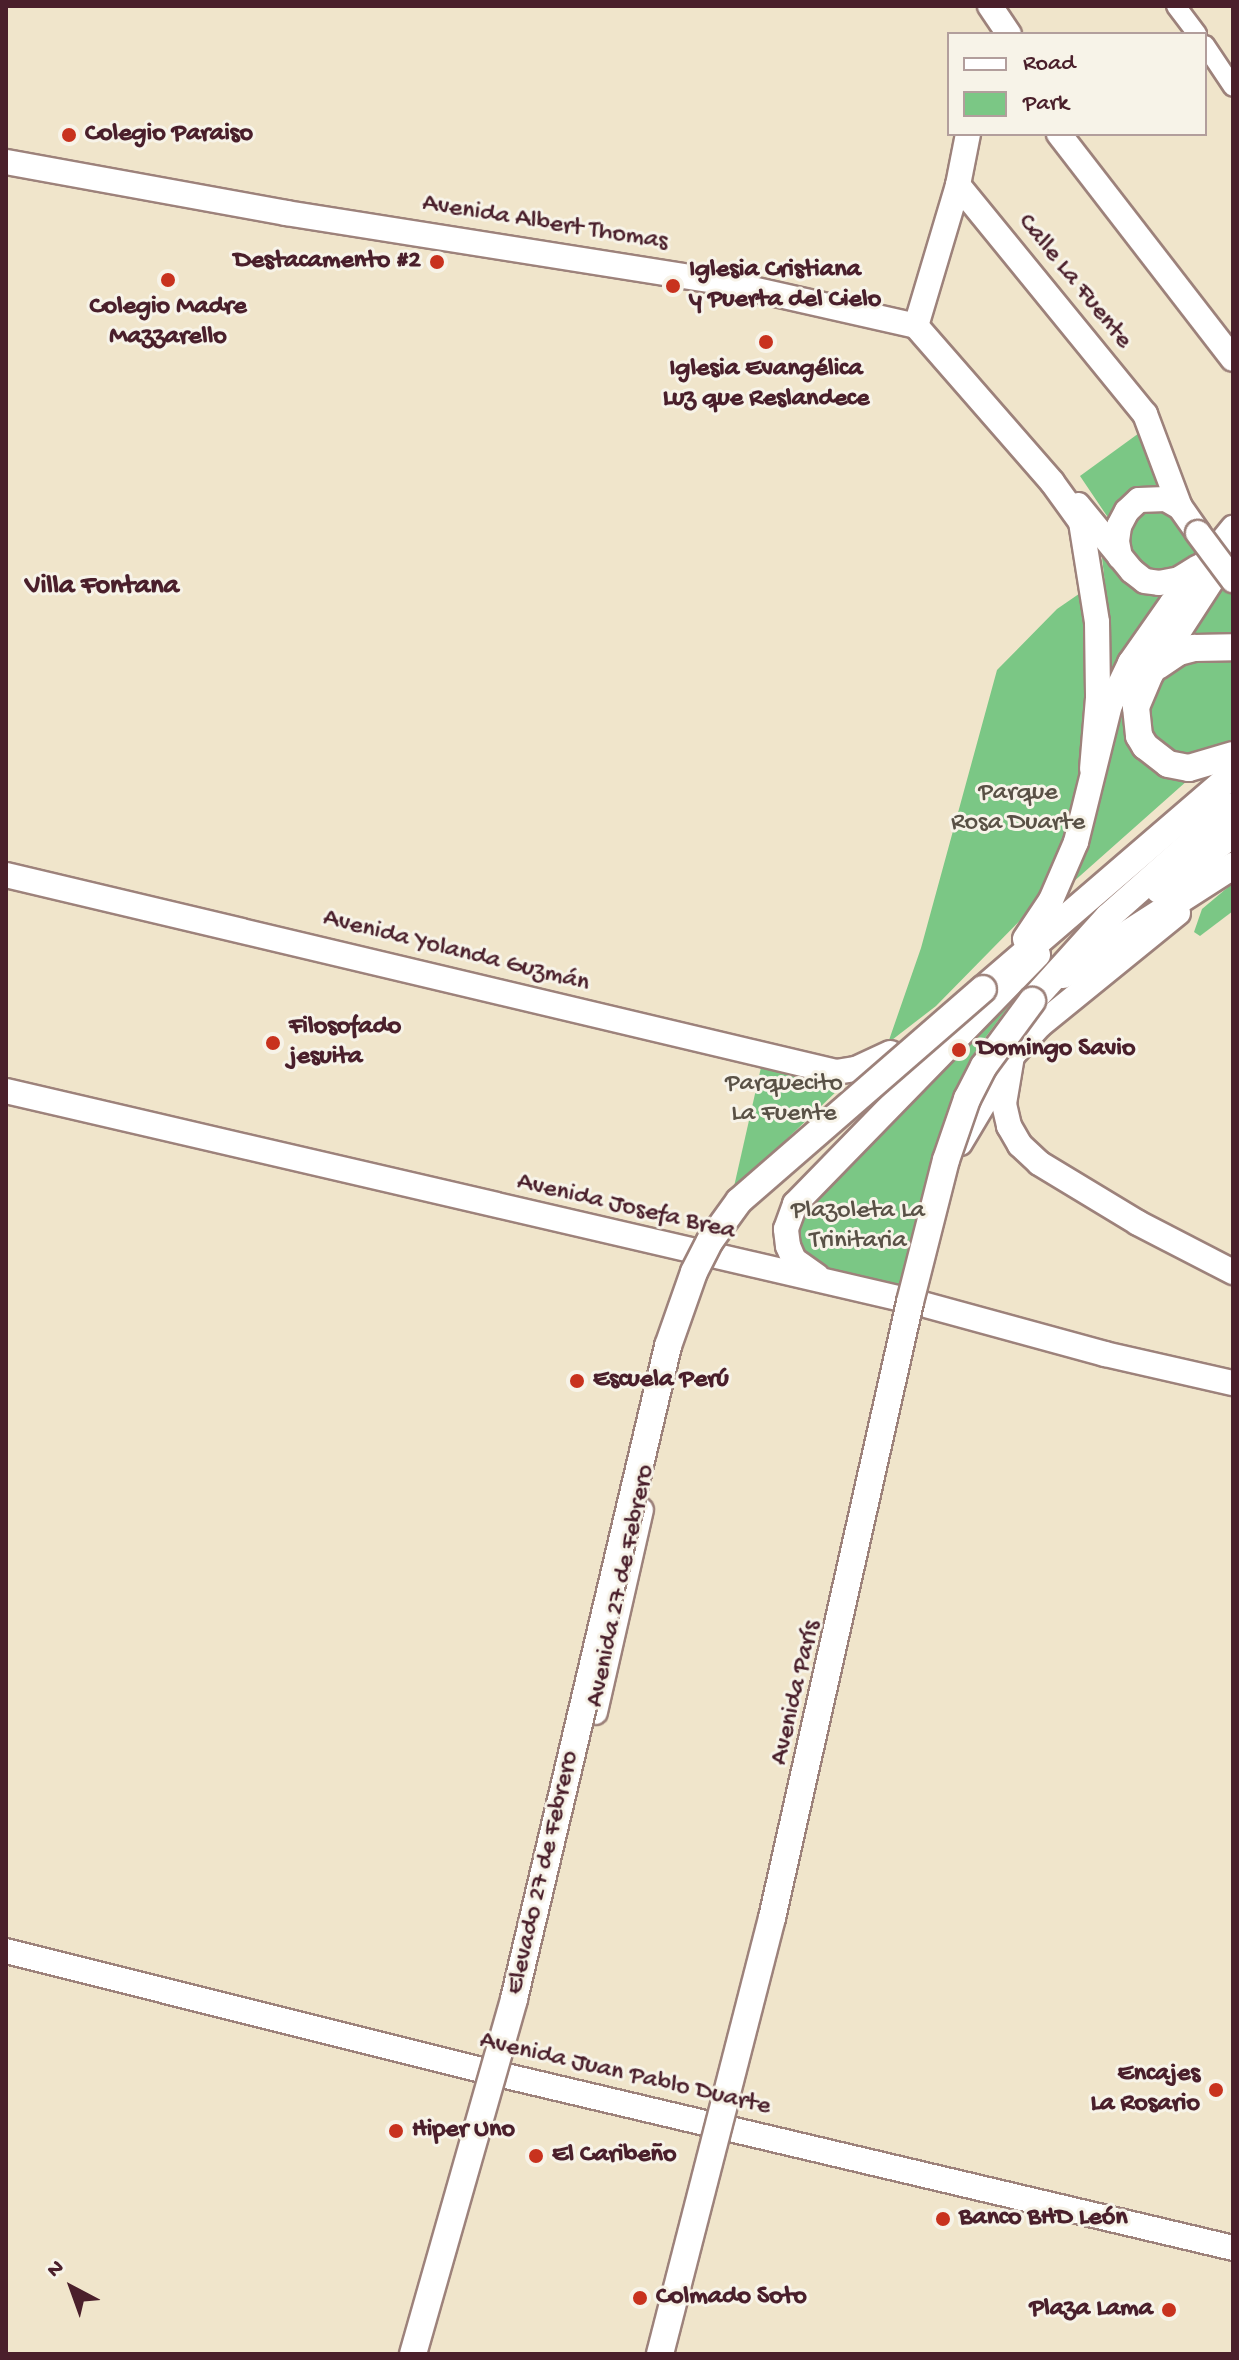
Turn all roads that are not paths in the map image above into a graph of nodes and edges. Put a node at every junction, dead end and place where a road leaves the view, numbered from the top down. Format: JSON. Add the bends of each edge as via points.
{"nodes":[{"id":1,"x":972,"y":6,"type":"edge"},
{"id":2,"x":990,"y":6,"type":"edge"},
{"id":3,"x":1176,"y":6,"type":"edge"},
{"id":4,"x":990,"y":32,"type":"edge"},
{"id":5,"x":1008,"y":32,"type":"edge"},
{"id":6,"x":1196,"y":32,"type":"edge"},
{"id":7,"x":1207,"y":48,"type":"edge"},
{"id":8,"x":1233,"y":87,"type":"edge"},
{"id":9,"x":968,"y":136,"type":"edge"},
{"id":10,"x":1061,"y":136,"type":"edge"},
{"id":11,"x":1079,"y":136,"type":"edge"},
{"id":12,"x":6,"y":162,"type":"edge"},
{"id":13,"x":958,"y":185,"type":"junction"},
{"id":14,"x":916,"y":326,"type":"junction"},
{"id":15,"x":1233,"y":341,"type":"edge"},
{"id":16,"x":1233,"y":359,"type":"edge"},
{"id":17,"x":1052,"y":482,"type":"junction"},
{"id":18,"x":1180,"y":507,"type":"junction"},
{"id":19,"x":1233,"y":528,"type":"edge"},
{"id":20,"x":1233,"y":546,"type":"edge"},
{"id":21,"x":1120,"y":557,"type":"junction"},
{"id":22,"x":1209,"y":559,"type":"junction"},
{"id":23,"x":1233,"y":580,"type":"edge"},
{"id":24,"x":1233,"y":647,"type":"edge"},
{"id":25,"x":1150,"y":674,"type":"junction"},
{"id":26,"x":1233,"y":755,"type":"edge"},
{"id":27,"x":1092,"y":769,"type":"junction"},
{"id":28,"x":1233,"y":774,"type":"edge"},
{"id":29,"x":1233,"y":806,"type":"edge"},
{"id":30,"x":1233,"y":834,"type":"edge"},
{"id":31,"x":1233,"y":866,"type":"edge"},
{"id":32,"x":6,"y":875,"type":"edge"},
{"id":33,"x":1207,"y":885,"type":"junction"},
{"id":34,"x":1104,"y":888,"type":"junction"},
{"id":35,"x":1033,"y":946,"type":"junction"},
{"id":36,"x":1067,"y":960,"type":"junction"},
{"id":37,"x":1005,"y":970,"type":"junction"},
{"id":38,"x":1039,"y":992,"type":"junction"},
{"id":39,"x":890,"y":1053,"type":"junction"},
{"id":40,"x":1012,"y":1056,"type":"junction"},
{"id":41,"x":6,"y":1091,"type":"edge"},
{"id":42,"x":704,"y":1255,"type":"junction"},
{"id":43,"x":1233,"y":1272,"type":"edge"},
{"id":44,"x":839,"y":1287,"type":"junction"},
{"id":45,"x":915,"y":1302,"type":"junction"},
{"id":46,"x":1233,"y":1383,"type":"edge"},
{"id":47,"x":6,"y":1951,"type":"edge"},
{"id":48,"x":502,"y":2075,"type":"junction"},
{"id":49,"x":724,"y":2127,"type":"junction"},
{"id":50,"x":1233,"y":2248,"type":"edge"},
{"id":51,"x":413,"y":2354,"type":"edge"},
{"id":52,"x":424,"y":2354,"type":"edge"},
{"id":53,"x":660,"y":2354,"type":"edge"},
{"id":54,"x":667,"y":2354,"type":"edge"}],
"edges":[{"from":1,"to":4,"type":"main road"},
{"from":2,"to":5,"type":"main road"},
{"from":3,"to":6,"type":"street"},
{"from":7,"to":8,"type":"street"},
{"from":9,"to":13,"type":"main road"},
{"from":10,"to":16,"type":"main road"},
{"from":11,"to":15,"type":"main road"},
{"from":12,"to":14,"type":"main road","name":"Avenida Albert Thomas","via":[[286,213],[717,281]]},
{"from":13,"to":14,"type":"main road"},
{"from":13,"to":18,"type":"main road","name":"Calle La Fuente","via":[[1145,414]]},
{"from":14,"to":17,"type":"main road"},
{"from":17,"to":21,"type":"main road","via":[[1088,515]]},
{"from":17,"to":27,"type":"main road","via":[[1081,522],[1094,587],[1098,698]]},
{"from":18,"to":21,"type":"main road","via":[[1166,499],[1139,500],[1119,526]]},
{"from":18,"to":23,"type":"main road","name":"Calle La Fuente","bridge":true},
{"from":19,"to":22,"type":"main road"},
{"from":20,"to":25,"type":"highway"},
{"from":21,"to":22,"type":"main road","via":[[1145,581],[1159,583],[1179,579]]},
{"from":22,"to":27,"type":"main road","via":[[1130,663],[1110,705]]},
{"from":24,"to":25,"type":"highway","via":[[1179,652]]},
{"from":25,"to":26,"type":"highway","via":[[1136,707],[1139,736],[1154,756],[1189,768]]},
{"from":27,"to":35,"type":"main road","via":[[1076,842]]},
{"from":28,"to":34,"type":"highway"},
{"from":29,"to":36,"type":"highway","via":[[1140,886]]},
{"from":30,"to":36,"type":"highway"},
{"from":31,"to":33,"type":"highway"},
{"from":32,"to":39,"type":"main road","name":"Avenida Yolanda Guzmán","via":[[836,1072]]},
{"from":33,"to":38,"type":"highway"},
{"from":33,"to":40,"type":"main road","name":"Avenida París","via":[[1040,1025]]},
{"from":34,"to":35,"type":"main road","via":[[1065,904]]},
{"from":34,"to":37,"type":"highway"},
{"from":35,"to":37,"type":"highway"},
{"from":35,"to":39,"type":"main road"},
{"from":35,"to":42,"type":"main road","name":"Avenida 27 de Febrero","via":[[764,1193]]},
{"from":35,"to":44,"type":"main road","via":[[795,1204],[786,1229],[794,1260]]},
{"from":36,"to":38,"type":"highway"},
{"from":37,"to":51,"type":"highway","name":"Elevado 27 de Febrero","bridge":true,"via":[[739,1201],[694,1272],[668,1346],[514,1999]]},
{"from":38,"to":53,"type":"highway","bridge":true,"via":[[984,1066],[946,1160],[772,1918]]},
{"from":39,"to":42,"type":"main road","via":[[735,1194],[707,1234]]},
{"from":40,"to":43,"type":"main road","via":[[1004,1104],[1020,1145],[1039,1163],[1138,1223]]},
{"from":40,"to":45,"type":"main road","name":"Avenida París","via":[[956,1150]]},
{"from":41,"to":42,"type":"main road","name":"Avenida Josefa Brea"},
{"from":42,"to":44,"type":"main road","name":"Avenida Josefa Brea"},
{"from":42,"to":48,"type":"main road","name":"Avenida 27 de Febrero"},
{"from":44,"to":45,"type":"main road","name":"Avenida Josefa Brea"},
{"from":45,"to":46,"type":"main road","name":"Avenida Josefa Brea"},
{"from":45,"to":49,"type":"main road","name":"Avenida París","via":[[777,1921]]},
{"from":47,"to":48,"type":"main road","name":"Avenida Juan Pablo Duarte"},
{"from":48,"to":49,"type":"main road","name":"Avenida Juan Pablo Duarte"},
{"from":48,"to":52,"type":"main road","name":"Avenida 27 de Febrero"},
{"from":49,"to":50,"type":"main road","name":"Avenida Juan Pablo Duarte"},
{"from":49,"to":54,"type":"main road","name":"Avenida París"}]}
